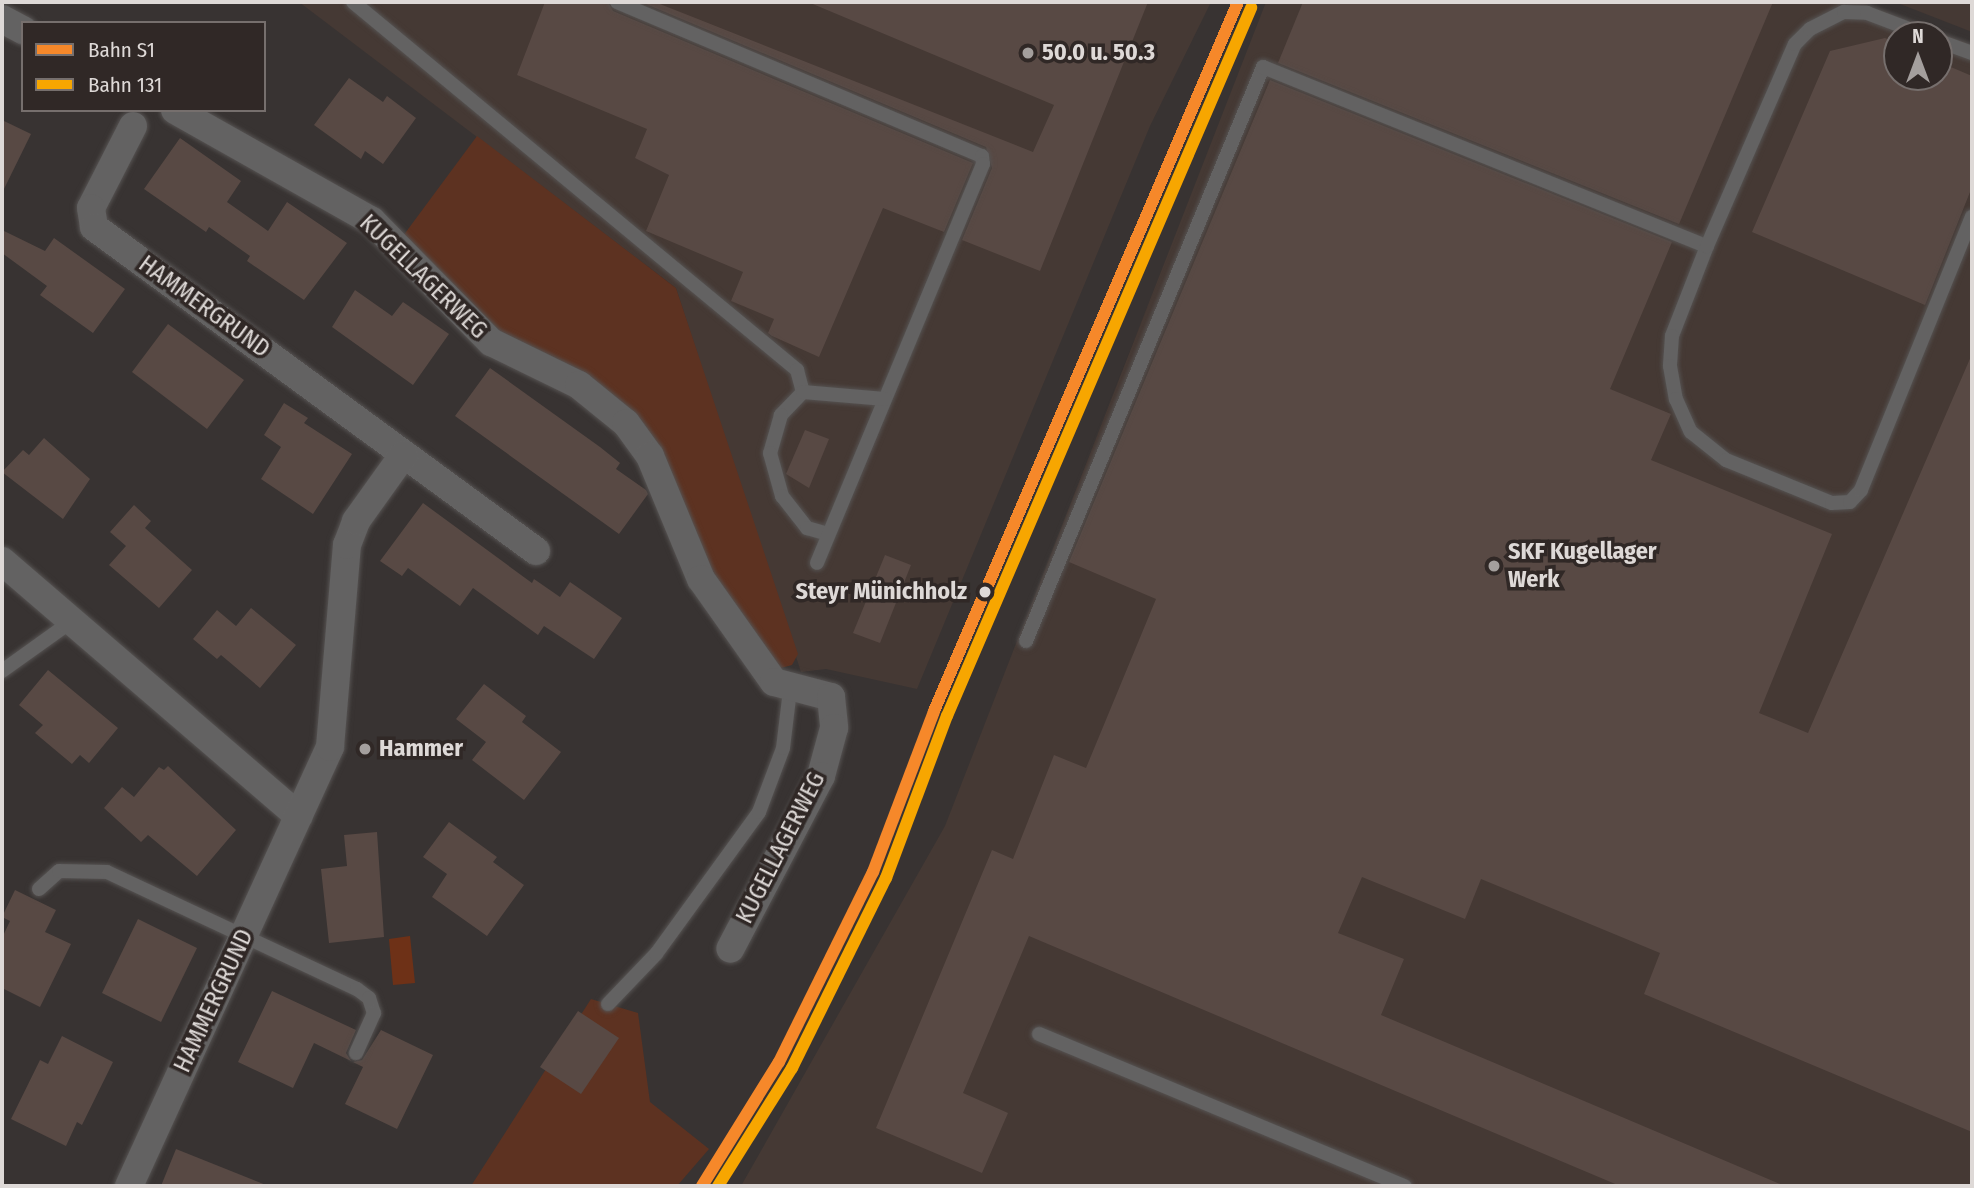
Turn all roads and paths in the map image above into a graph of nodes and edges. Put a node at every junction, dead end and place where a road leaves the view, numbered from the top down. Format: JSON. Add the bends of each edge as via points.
{"nodes":[{"id":1,"x":353,"y":2,"type":"edge"},
{"id":2,"x":617,"y":2,"type":"edge"},
{"id":3,"x":2,"y":19,"type":"edge"},
{"id":4,"x":1888,"y":21,"type":"edge"},
{"id":5,"x":21,"y":29,"type":"edge"},
{"id":6,"x":1953,"y":46,"type":"edge"},
{"id":7,"x":1972,"y":53,"type":"edge"},
{"id":8,"x":179,"y":112,"type":"edge"},
{"id":9,"x":134,"y":126,"type":"dead end"},
{"id":10,"x":1972,"y":217,"type":"edge"},
{"id":11,"x":1707,"y":246,"type":"junction"},
{"id":12,"x":803,"y":392,"type":"junction"},
{"id":13,"x":884,"y":399,"type":"junction"},
{"id":14,"x":404,"y":454,"type":"junction"},
{"id":15,"x":828,"y":534,"type":"junction"},
{"id":16,"x":536,"y":551,"type":"dead end"},
{"id":17,"x":2,"y":561,"type":"edge"},
{"id":18,"x":817,"y":563,"type":"dead end"},
{"id":19,"x":69,"y":623,"type":"junction"},
{"id":20,"x":1026,"y":641,"type":"dead end"},
{"id":21,"x":2,"y":671,"type":"edge"},
{"id":22,"x":790,"y":690,"type":"junction"},
{"id":23,"x":298,"y":816,"type":"junction"},
{"id":24,"x":39,"y":889,"type":"dead end"},
{"id":25,"x":243,"y":937,"type":"junction"},
{"id":26,"x":730,"y":949,"type":"dead end"},
{"id":27,"x":608,"y":1004,"type":"dead end"},
{"id":28,"x":1039,"y":1034,"type":"dead end"},
{"id":29,"x":356,"y":1053,"type":"dead end"},
{"id":30,"x":129,"y":1186,"type":"edge"},
{"id":31,"x":1405,"y":1186,"type":"edge"}],
"edges":[{"from":1,"to":12,"type":"lane","via":[[797,370]]},
{"from":2,"to":13,"type":"lane","via":[[982,156],[983,164]]},
{"from":3,"to":5,"type":"street"},
{"from":4,"to":11,"type":"lane","via":[[1867,13],[1844,12],[1810,29],[1795,44]]},
{"from":6,"to":7,"type":"lane"},
{"from":8,"to":22,"type":"street","name":"KUGELLAGERWEG","via":[[372,221],[491,342],[579,385],[626,423],[650,456],[701,579],[774,682]]},
{"from":9,"to":14,"type":"street","name":"HAMMERGRUND","via":[[91,208],[94,226]]},
{"from":10,"to":11,"type":"lane","via":[[1861,490],[1850,502],[1832,503],[1726,460],[1691,432],[1675,399],[1672,336]]},
{"from":11,"to":20,"type":"lane","via":[[1263,67]]},
{"from":12,"to":13,"type":"lane"},
{"from":12,"to":15,"type":"lane","via":[[781,415],[770,453],[782,496],[807,528]]},
{"from":13,"to":15,"type":"lane"},
{"from":14,"to":16,"type":"street","name":"HAMMERGRUND"},
{"from":14,"to":23,"type":"street","name":"HAMMERGRUND","via":[[356,521],[347,545],[330,747]]},
{"from":15,"to":18,"type":"lane"},
{"from":17,"to":19,"type":"street"},
{"from":19,"to":21,"type":"lane"},
{"from":19,"to":23,"type":"street"},
{"from":22,"to":26,"type":"street","name":"KUGELLAGERWEG","via":[[814,690],[831,697],[832,736],[821,776]]},
{"from":22,"to":27,"type":"lane","via":[[783,748],[759,813],[656,954]]},
{"from":23,"to":25,"type":"street","name":"HAMMERGRUND"},
{"from":24,"to":25,"type":"lane","via":[[59,871],[107,872]]},
{"from":25,"to":29,"type":"lane","via":[[369,998],[374,1013]]},
{"from":25,"to":30,"type":"street","name":"HAMMERGRUND"},
{"from":28,"to":31,"type":"lane"}]}
